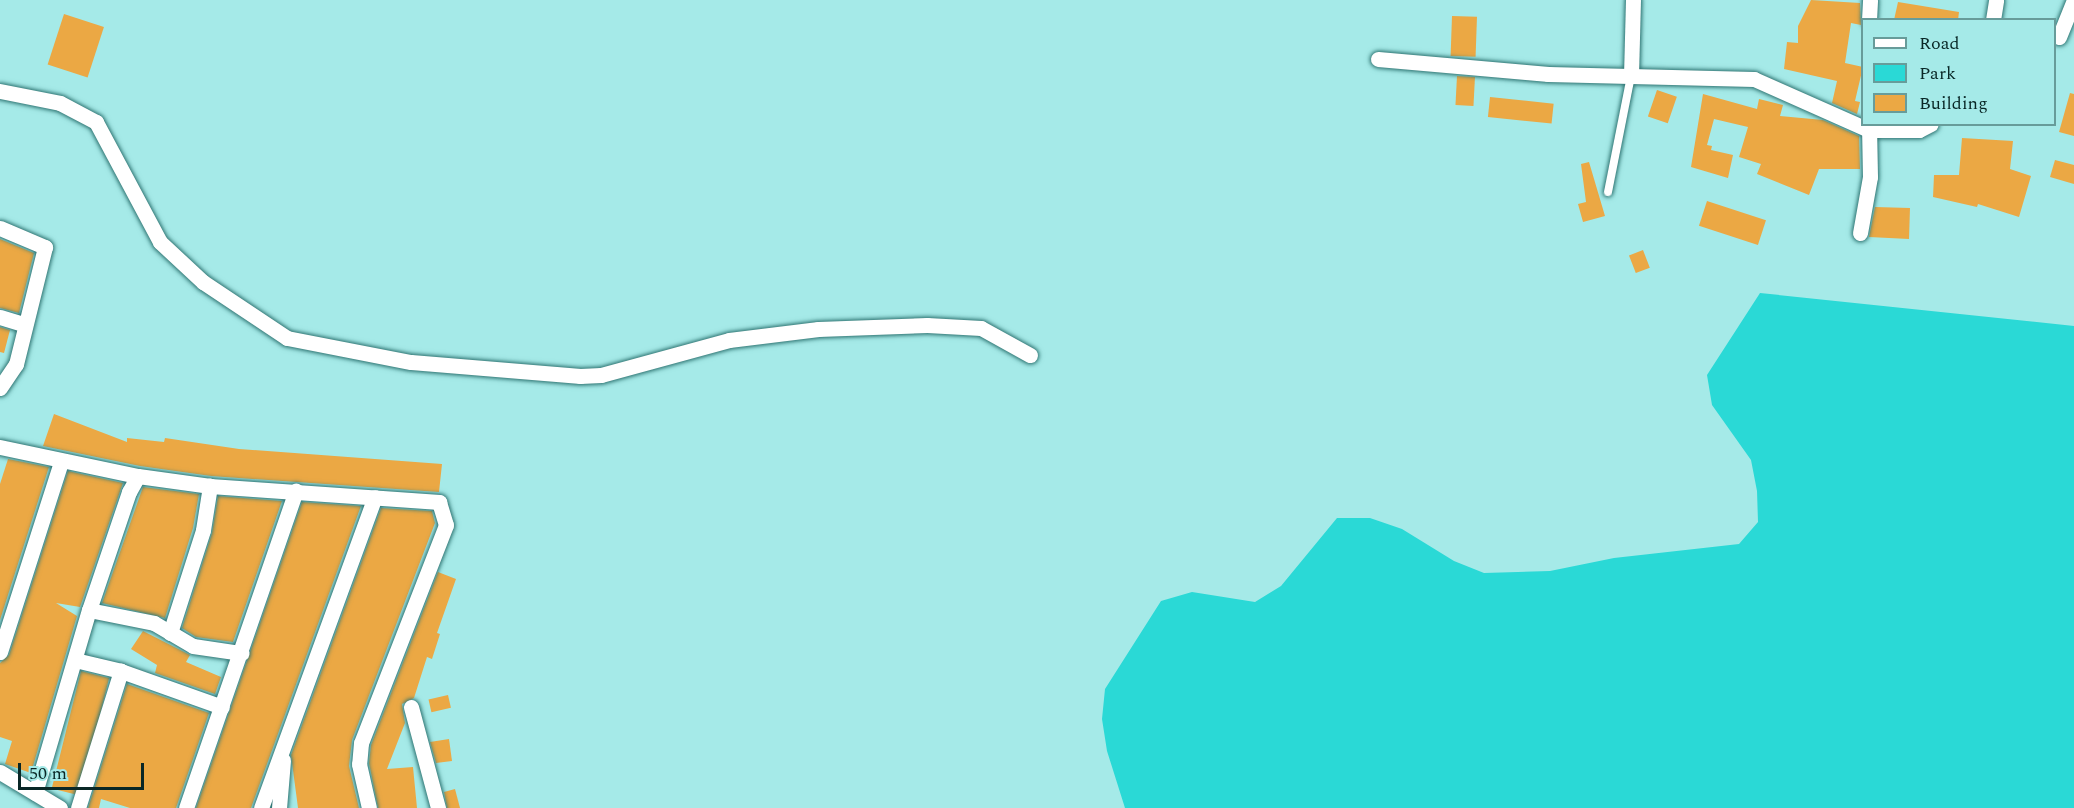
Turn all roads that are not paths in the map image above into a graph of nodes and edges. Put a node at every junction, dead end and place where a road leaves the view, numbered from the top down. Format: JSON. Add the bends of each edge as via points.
{"nodes":[{"id":1,"x":1633,"y":0,"type":"edge"},
{"id":2,"x":1870,"y":0,"type":"edge"},
{"id":3,"x":1996,"y":0,"type":"edge"},
{"id":4,"x":2074,"y":0,"type":"edge"},
{"id":5,"x":1869,"y":18,"type":"edge"},
{"id":6,"x":1993,"y":18,"type":"edge"},
{"id":7,"x":2063,"y":38,"type":"edge"},
{"id":8,"x":1378,"y":59,"type":"dead end"},
{"id":9,"x":1631,"y":76,"type":"junction"},
{"id":10,"x":0,"y":91,"type":"edge"},
{"id":11,"x":1861,"y":124,"type":"edge"},
{"id":12,"x":1927,"y":126,"type":"edge"},
{"id":13,"x":1869,"y":127,"type":"edge"},
{"id":14,"x":1608,"y":192,"type":"dead end"},
{"id":15,"x":0,"y":228,"type":"edge"},
{"id":16,"x":1860,"y":233,"type":"dead end"},
{"id":17,"x":0,"y":317,"type":"edge"},
{"id":18,"x":23,"y":324,"type":"junction"},
{"id":19,"x":1030,"y":355,"type":"dead end"},
{"id":20,"x":0,"y":388,"type":"edge"},
{"id":21,"x":0,"y":447,"type":"edge"},
{"id":22,"x":61,"y":462,"type":"junction"},
{"id":23,"x":138,"y":476,"type":"junction"},
{"id":24,"x":210,"y":486,"type":"junction"},
{"id":25,"x":296,"y":491,"type":"junction"},
{"id":26,"x":375,"y":497,"type":"junction"},
{"id":27,"x":89,"y":610,"type":"junction"},
{"id":28,"x":170,"y":633,"type":"junction"},
{"id":29,"x":0,"y":652,"type":"edge"},
{"id":30,"x":241,"y":653,"type":"junction"},
{"id":31,"x":75,"y":660,"type":"junction"},
{"id":32,"x":121,"y":671,"type":"junction"},
{"id":33,"x":222,"y":707,"type":"junction"},
{"id":34,"x":411,"y":707,"type":"dead end"},
{"id":35,"x":283,"y":741,"type":"junction"},
{"id":36,"x":0,"y":772,"type":"edge"},
{"id":37,"x":34,"y":794,"type":"junction"},
{"id":38,"x":60,"y":808,"type":"edge"},
{"id":39,"x":78,"y":808,"type":"edge"},
{"id":40,"x":186,"y":808,"type":"edge"},
{"id":41,"x":261,"y":808,"type":"edge"},
{"id":42,"x":279,"y":808,"type":"edge"},
{"id":43,"x":369,"y":808,"type":"edge"},
{"id":44,"x":438,"y":808,"type":"edge"}],
"edges":[{"from":1,"to":9,"type":"street"},
{"from":2,"to":5,"type":"street"},
{"from":3,"to":6,"type":"street"},
{"from":4,"to":7,"type":"street"},
{"from":8,"to":9,"type":"street"},
{"from":9,"to":11,"type":"street","via":[[1754,79]]},
{"from":9,"to":14,"type":"lane"},
{"from":10,"to":19,"type":"street","via":[[60,103],[96,122],[160,242],[203,282],[287,338],[411,362],[580,376],[601,375],[729,340],[818,329],[956,325],[981,328]]},
{"from":12,"to":13,"type":"street","via":[[1919,130]]},
{"from":13,"to":16,"type":"street","via":[[1870,177]]},
{"from":15,"to":18,"type":"street","via":[[45,247]]},
{"from":17,"to":18,"type":"street"},
{"from":18,"to":20,"type":"street","via":[[16,363]]},
{"from":21,"to":22,"type":"street"},
{"from":22,"to":23,"type":"street"},
{"from":22,"to":29,"type":"street"},
{"from":23,"to":24,"type":"street"},
{"from":23,"to":27,"type":"street"},
{"from":24,"to":25,"type":"street"},
{"from":24,"to":28,"type":"street","via":[[203,530]]},
{"from":25,"to":26,"type":"street"},
{"from":25,"to":30,"type":"street"},
{"from":26,"to":35,"type":"street"},
{"from":26,"to":43,"type":"street","via":[[438,502],[446,525],[364,730],[360,764]]},
{"from":27,"to":28,"type":"street","via":[[154,623]]},
{"from":27,"to":31,"type":"street"},
{"from":28,"to":30,"type":"street","via":[[193,646]]},
{"from":30,"to":33,"type":"street"},
{"from":31,"to":32,"type":"street"},
{"from":31,"to":37,"type":"street"},
{"from":32,"to":33,"type":"street"},
{"from":32,"to":39,"type":"street"},
{"from":33,"to":40,"type":"street"},
{"from":34,"to":44,"type":"street"},
{"from":35,"to":41,"type":"street"},
{"from":35,"to":42,"type":"street"},
{"from":36,"to":37,"type":"street"},
{"from":37,"to":38,"type":"street"}]}
